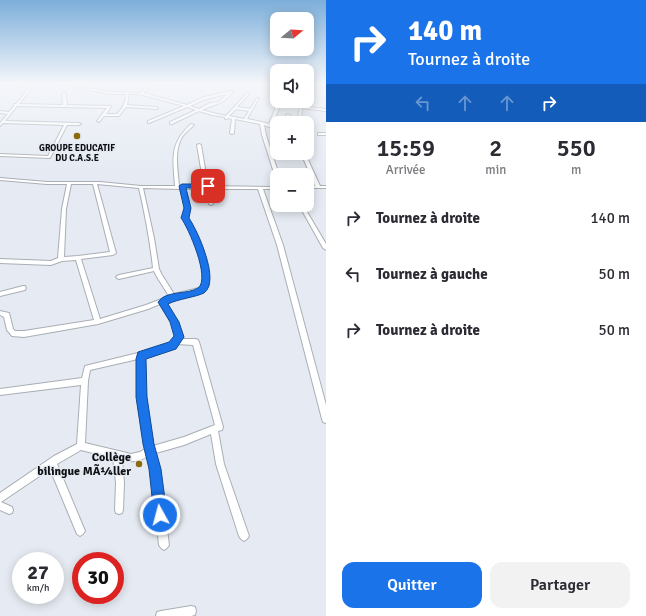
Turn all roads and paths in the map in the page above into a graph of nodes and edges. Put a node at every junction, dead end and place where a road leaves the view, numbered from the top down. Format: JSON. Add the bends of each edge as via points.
{"nodes":[{"id":1,"x":10,"y":113,"type":"edge"},
{"id":2,"x":120,"y":113,"type":"edge"},
{"id":3,"x":172,"y":113,"type":"edge"},
{"id":4,"x":194,"y":113,"type":"edge"},
{"id":5,"x":209,"y":113,"type":"edge"},
{"id":6,"x":231,"y":113,"type":"edge"},
{"id":7,"x":249,"y":113,"type":"edge"},
{"id":8,"x":104,"y":115,"type":"joint"},
{"id":9,"x":226,"y":118,"type":"junction"},
{"id":10,"x":233,"y":119,"type":"junction"},
{"id":11,"x":245,"y":120,"type":"junction"},
{"id":12,"x":99,"y":121,"type":"dead end"},
{"id":13,"x":149,"y":122,"type":"dead end"},
{"id":14,"x":171,"y":123,"type":"dead end"},
{"id":15,"x":262,"y":123,"type":"junction"},
{"id":16,"x":1,"y":124,"type":"edge"},
{"id":17,"x":66,"y":124,"type":"junction"},
{"id":18,"x":79,"y":124,"type":"dead end"},
{"id":19,"x":192,"y":125,"type":"dead end"},
{"id":20,"x":270,"y":125,"type":"edge"},
{"id":21,"x":232,"y":133,"type":"dead end"},
{"id":22,"x":319,"y":134,"type":"dead end"},
{"id":23,"x":326,"y":134,"type":"edge"},
{"id":24,"x":199,"y":145,"type":"dead end"},
{"id":25,"x":0,"y":155,"type":"edge"},
{"id":26,"x":306,"y":160,"type":"edge"},
{"id":27,"x":274,"y":168,"type":"edge"},
{"id":28,"x":0,"y":179,"type":"edge"},
{"id":29,"x":69,"y":183,"type":"junction"},
{"id":30,"x":95,"y":183,"type":"junction"},
{"id":31,"x":180,"y":186,"type":"junction"},
{"id":32,"x":206,"y":186,"type":"junction"},
{"id":33,"x":141,"y":187,"type":"junction"},
{"id":34,"x":314,"y":187,"type":"edge"},
{"id":35,"x":318,"y":187,"type":"junction"},
{"id":36,"x":326,"y":187,"type":"edge"},
{"id":37,"x":260,"y":188,"type":"junction"},
{"id":38,"x":270,"y":188,"type":"edge"},
{"id":39,"x":211,"y":204,"type":"dead end"},
{"id":40,"x":305,"y":212,"type":"edge"},
{"id":41,"x":326,"y":248,"type":"edge"},
{"id":42,"x":78,"y":258,"type":"junction"},
{"id":43,"x":61,"y":259,"type":"junction"},
{"id":44,"x":0,"y":261,"type":"edge"},
{"id":45,"x":156,"y":269,"type":"junction"},
{"id":46,"x":119,"y":277,"type":"dead end"},
{"id":47,"x":23,"y":288,"type":"dead end"},
{"id":48,"x":0,"y":294,"type":"edge"},
{"id":49,"x":173,"y":297,"type":"junction"},
{"id":50,"x":162,"y":302,"type":"junction"},
{"id":51,"x":0,"y":313,"type":"edge"},
{"id":52,"x":98,"y":322,"type":"junction"},
{"id":53,"x":175,"y":341,"type":"junction"},
{"id":54,"x":142,"y":355,"type":"junction"},
{"id":55,"x":85,"y":381,"type":"junction"},
{"id":56,"x":0,"y":392,"type":"edge"},
{"id":57,"x":326,"y":419,"type":"edge"},
{"id":58,"x":214,"y":429,"type":"junction"},
{"id":59,"x":81,"y":446,"type":"junction"},
{"id":60,"x":151,"y":450,"type":"junction"},
{"id":61,"x":117,"y":455,"type":"junction"},
{"id":62,"x":52,"y":463,"type":"junction"},
{"id":63,"x":0,"y":498,"type":"edge"},
{"id":64,"x":0,"y":506,"type":"edge"},
{"id":65,"x":9,"y":510,"type":"dead end"},
{"id":66,"x":119,"y":510,"type":"dead end"},
{"id":67,"x":80,"y":531,"type":"dead end"},
{"id":68,"x":244,"y":536,"type":"dead end"},
{"id":69,"x":164,"y":545,"type":"dead end"},
{"id":70,"x":192,"y":611,"type":"dead end"},
{"id":71,"x":161,"y":616,"type":"edge"}],
"edges":[{"from":1,"to":16,"type":"street"},
{"from":2,"to":8,"type":"street"},
{"from":3,"to":13,"type":"street"},
{"from":4,"to":14,"type":"street"},
{"from":5,"to":9,"type":"street"},
{"from":6,"to":9,"type":"street"},
{"from":7,"to":11,"type":"street"},
{"from":8,"to":12,"type":"street"},
{"from":9,"to":10,"type":"street"},
{"from":10,"to":11,"type":"street"},
{"from":10,"to":21,"type":"street"},
{"from":11,"to":15,"type":"street"},
{"from":15,"to":20,"type":"street"},
{"from":15,"to":27,"type":"street"},
{"from":16,"to":17,"type":"street"},
{"from":17,"to":18,"type":"street"},
{"from":17,"to":25,"type":"street","via":[[49,158]]},
{"from":19,"to":31,"type":"street","via":[[179,137],[175,150]]},
{"from":22,"to":23,"type":"street"},
{"from":24,"to":32,"type":"street"},
{"from":26,"to":35,"type":"street"},
{"from":28,"to":29,"type":"street"},
{"from":29,"to":30,"type":"street"},
{"from":29,"to":43,"type":"street","via":[[64,209]]},
{"from":30,"to":33,"type":"street"},
{"from":30,"to":42,"type":"street","via":[[113,253]]},
{"from":31,"to":32,"type":"street"},
{"from":31,"to":33,"type":"street"},
{"from":31,"to":49,"type":"street","via":[[187,208],[185,218],[192,227],[203,258],[206,285],[201,290]]},
{"from":32,"to":37,"type":"street"},
{"from":32,"to":39,"type":"street"},
{"from":33,"to":45,"type":"street"},
{"from":34,"to":35,"type":"street"},
{"from":35,"to":36,"type":"street"},
{"from":37,"to":38,"type":"street"},
{"from":37,"to":57,"type":"street","via":[[280,245]]},
{"from":40,"to":41,"type":"street"},
{"from":42,"to":43,"type":"street"},
{"from":42,"to":52,"type":"street"},
{"from":43,"to":44,"type":"street","via":[[51,263]]},
{"from":45,"to":46,"type":"street"},
{"from":45,"to":49,"type":"street"},
{"from":47,"to":48,"type":"street"},
{"from":49,"to":50,"type":"street"},
{"from":50,"to":52,"type":"street"},
{"from":50,"to":53,"type":"street","via":[[178,330],[179,337]]},
{"from":51,"to":52,"type":"street","via":[[7,315],[10,330],[14,334]]},
{"from":53,"to":54,"type":"street","via":[[172,346]]},
{"from":53,"to":58,"type":"street","via":[[196,342],[219,427]]},
{"from":54,"to":55,"type":"street","via":[[87,368]]},
{"from":54,"to":60,"type":"street","via":[[141,397]]},
{"from":55,"to":56,"type":"street"},
{"from":55,"to":59,"type":"street"},
{"from":58,"to":60,"type":"street"},
{"from":58,"to":68,"type":"street","via":[[220,464]]},
{"from":59,"to":61,"type":"street"},
{"from":59,"to":62,"type":"street"},
{"from":60,"to":61,"type":"street","via":[[132,458]]},
{"from":60,"to":69,"type":"street"},
{"from":61,"to":66,"type":"street"},
{"from":62,"to":63,"type":"street"},
{"from":62,"to":67,"type":"street"},
{"from":64,"to":65,"type":"street"},
{"from":70,"to":71,"type":"street"}]}
